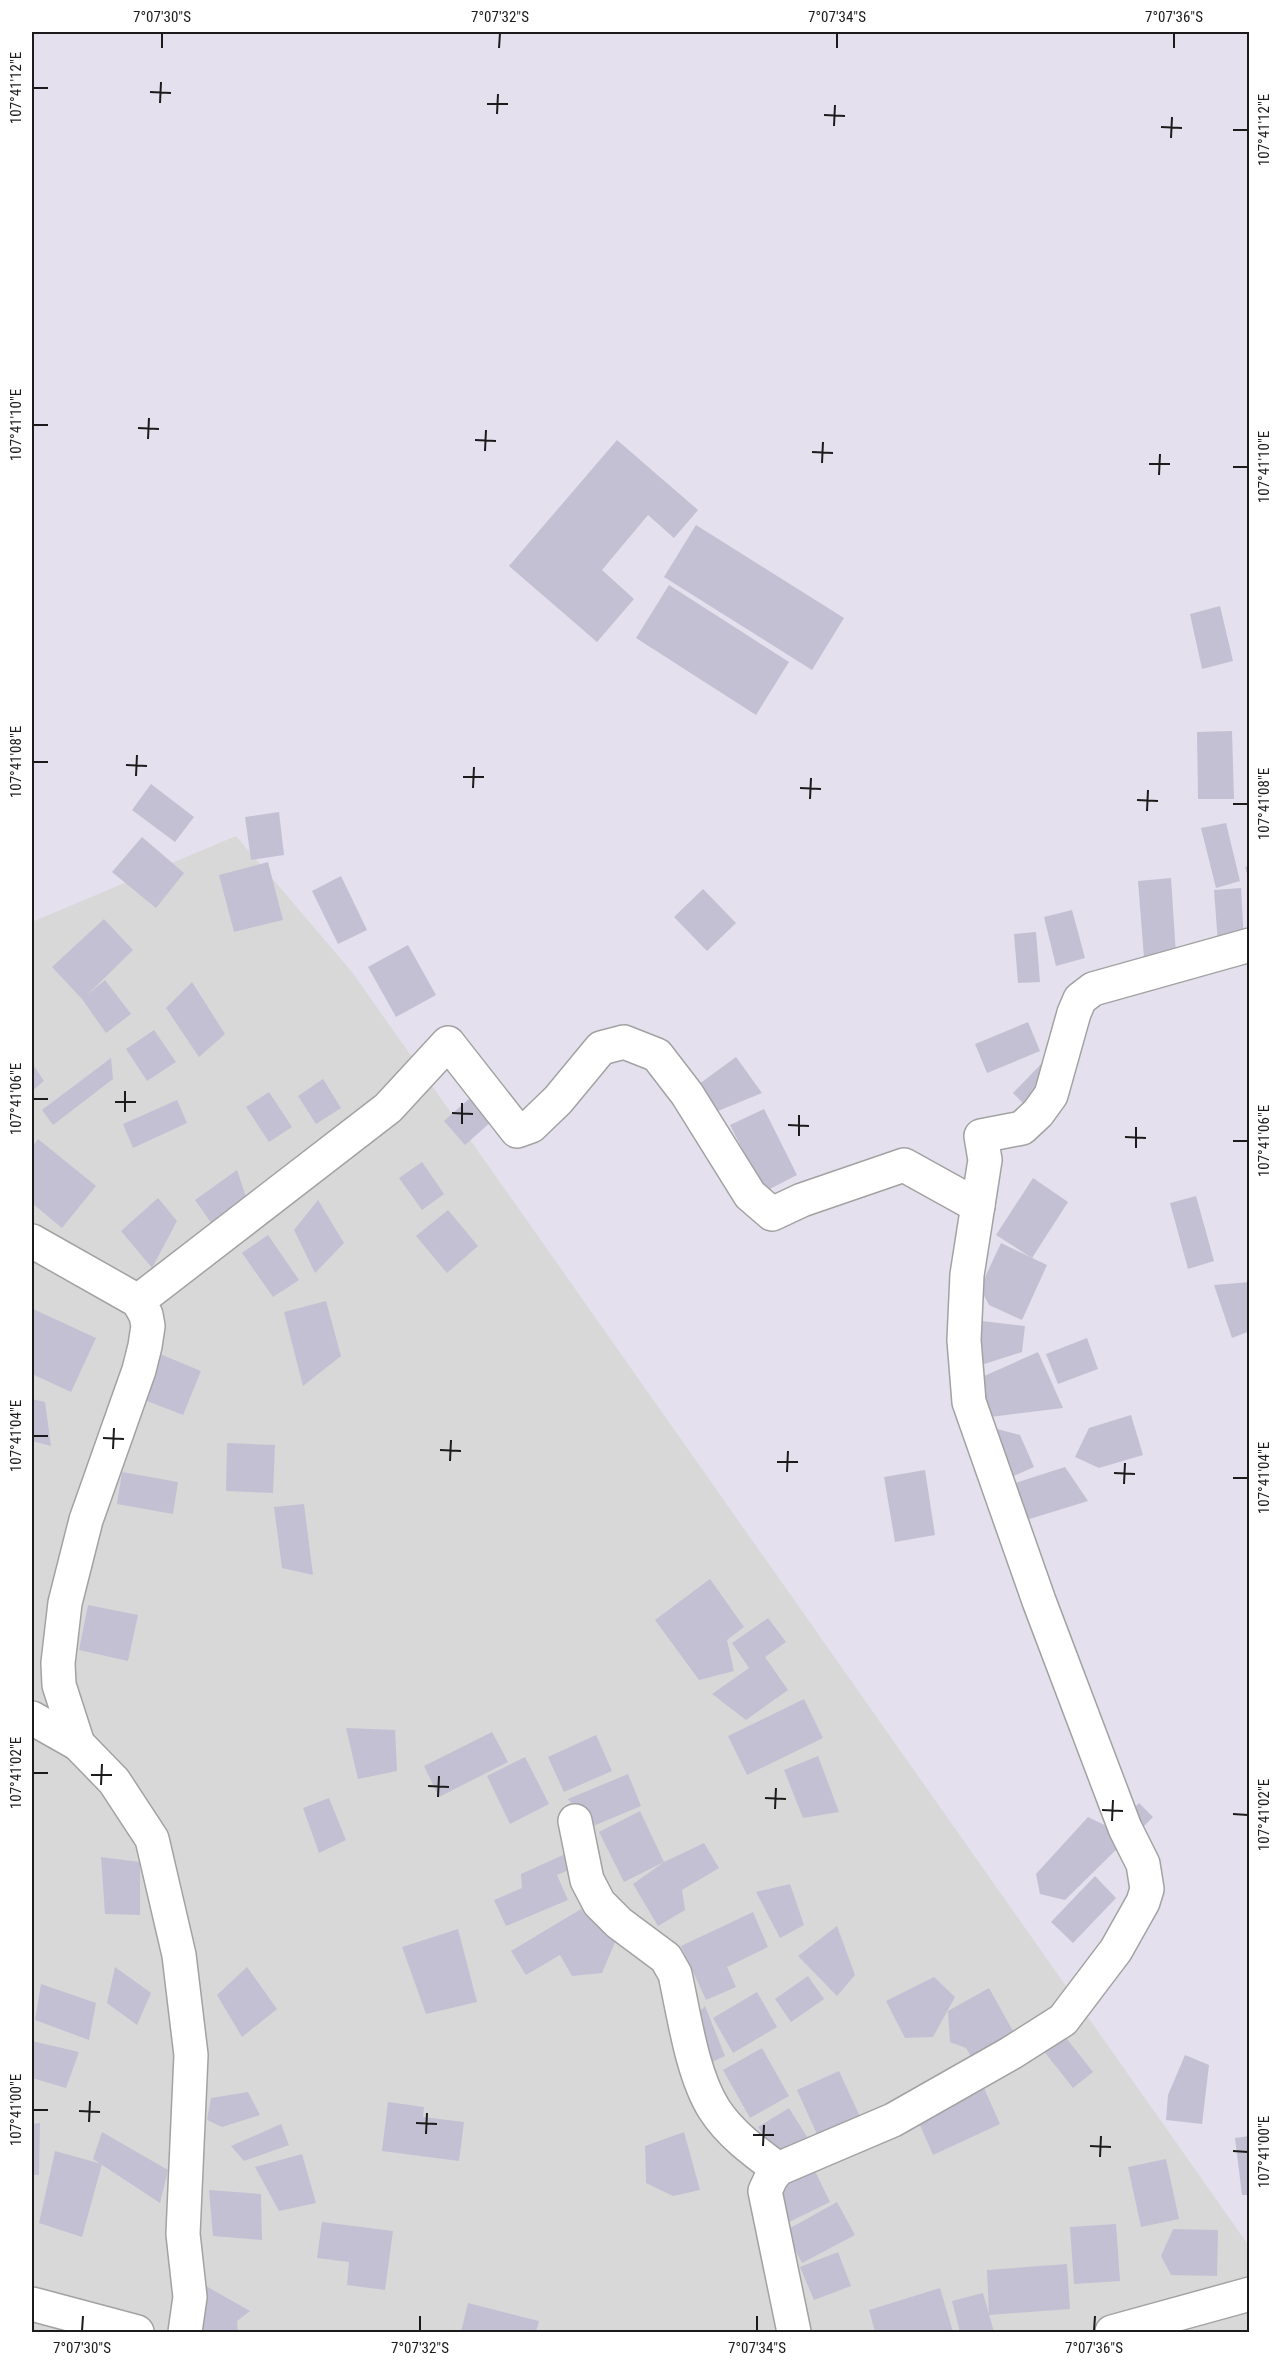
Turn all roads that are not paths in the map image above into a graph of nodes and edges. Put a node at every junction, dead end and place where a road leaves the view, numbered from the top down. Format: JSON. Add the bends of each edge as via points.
{"nodes":[{"id":1,"x":1250,"y":945,"type":"edge"},
{"id":2,"x":978,"y":1206,"type":"junction"},
{"id":3,"x":32,"y":1241,"type":"edge"},
{"id":4,"x":138,"y":1301,"type":"junction"},
{"id":5,"x":32,"y":1718,"type":"edge"},
{"id":6,"x":78,"y":1744,"type":"junction"},
{"id":7,"x":575,"y":1821,"type":"dead end"},
{"id":8,"x":778,"y":2169,"type":"junction"},
{"id":9,"x":1250,"y":2294,"type":"edge"},
{"id":10,"x":32,"y":2304,"type":"edge"},
{"id":11,"x":137,"y":2332,"type":"edge"},
{"id":12,"x":185,"y":2332,"type":"edge"},
{"id":13,"x":794,"y":2332,"type":"edge"},
{"id":14,"x":1112,"y":2332,"type":"edge"}],
"edges":[{"from":1,"to":2,"type":"street","via":[[1093,989],[1080,999],[1051,1095],[1038,1113],[1022,1128],[981,1136],[985,1160]]},
{"from":2,"to":4,"type":"street","via":[[904,1166],[772,1214],[750,1195],[687,1094],[657,1055],[624,1042],[601,1048],[558,1100],[531,1126],[517,1131],[448,1043],[388,1108]]},
{"from":2,"to":8,"type":"street","via":[[967,1275],[964,1351],[969,1402],[1047,1622],[1125,1828],[1143,1864],[1147,1889],[1116,1950],[1063,2020],[893,2120]]},
{"from":3,"to":4,"type":"street"},
{"from":4,"to":6,"type":"street","via":[[148,1326],[145,1346],[86,1520],[65,1603],[59,1685]]},
{"from":5,"to":6,"type":"street"},
{"from":6,"to":12,"type":"street","via":[[114,1781],[152,1839],[179,1955],[191,2055],[183,2234],[190,2297]]},
{"from":7,"to":8,"type":"street","via":[[587,1880],[599,1903],[666,1958],[675,1974],[702,2085],[714,2109],[748,2147]]},
{"from":8,"to":13,"type":"street","via":[[765,2191]]},
{"from":9,"to":14,"type":"street"},
{"from":10,"to":11,"type":"street"}]}
